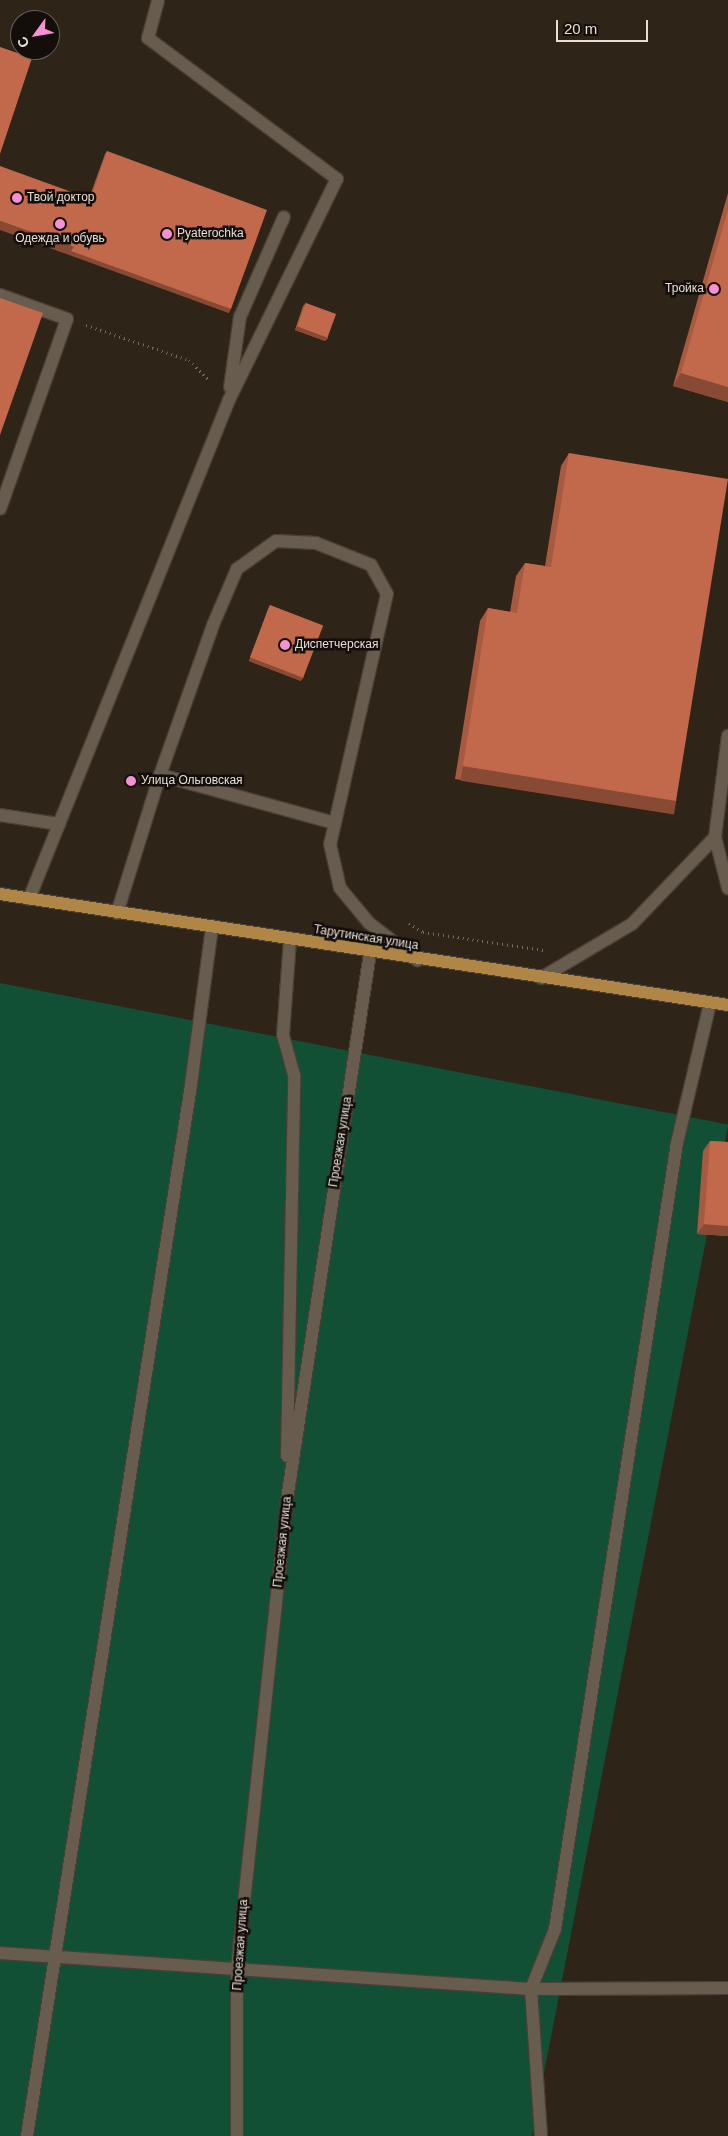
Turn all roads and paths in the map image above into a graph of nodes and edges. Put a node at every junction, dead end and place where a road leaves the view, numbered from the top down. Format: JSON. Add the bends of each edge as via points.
{"nodes":[{"id":1,"x":158,"y":0,"type":"edge"},
{"id":2,"x":284,"y":217,"type":"dead end"},
{"id":3,"x":0,"y":295,"type":"edge"},
{"id":4,"x":67,"y":319,"type":"junction"},
{"id":5,"x":229,"y":400,"type":"junction"},
{"id":6,"x":0,"y":509,"type":"edge"},
{"id":7,"x":728,"y":736,"type":"edge"},
{"id":8,"x":160,"y":775,"type":"junction"},
{"id":9,"x":0,"y":815,"type":"edge"},
{"id":10,"x":334,"y":823,"type":"junction"},
{"id":11,"x":59,"y":824,"type":"junction"},
{"id":12,"x":715,"y":837,"type":"junction"},
{"id":13,"x":728,"y":888,"type":"edge"},
{"id":14,"x":0,"y":894,"type":"edge"},
{"id":15,"x":29,"y":899,"type":"junction"},
{"id":16,"x":117,"y":913,"type":"junction"},
{"id":17,"x":408,"y":922,"type":"dead end"},
{"id":18,"x":212,"y":928,"type":"junction"},
{"id":19,"x":290,"y":940,"type":"junction"},
{"id":20,"x":370,"y":953,"type":"junction"},
{"id":21,"x":577,"y":955,"type":"junction"},
{"id":22,"x":417,"y":960,"type":"junction"},
{"id":23,"x":541,"y":978,"type":"junction"},
{"id":24,"x":710,"y":1003,"type":"junction"},
{"id":25,"x":728,"y":1006,"type":"edge"},
{"id":26,"x":286,"y":1506,"type":"junction"},
{"id":27,"x":0,"y":1953,"type":"edge"},
{"id":28,"x":52,"y":1956,"type":"junction"},
{"id":29,"x":237,"y":1968,"type":"junction"},
{"id":30,"x":728,"y":1988,"type":"edge"},
{"id":31,"x":531,"y":1989,"type":"junction"},
{"id":32,"x":27,"y":2136,"type":"edge"},
{"id":33,"x":237,"y":2136,"type":"edge"},
{"id":34,"x":541,"y":2136,"type":"edge"}],
"edges":[{"from":1,"to":5,"type":"street","via":[[148,38],[337,179]]},
{"from":2,"to":5,"type":"street","via":[[240,317]]},
{"from":3,"to":4,"type":"street"},
{"from":4,"to":5,"type":"path","via":[[189,360]]},
{"from":4,"to":6,"type":"street"},
{"from":5,"to":11,"type":"street"},
{"from":7,"to":12,"type":"street"},
{"from":8,"to":10,"type":"street"},
{"from":8,"to":10,"type":"street","via":[[213,626],[237,569],[276,541],[316,542],[371,565],[387,594]]},
{"from":8,"to":16,"type":"street"},
{"from":9,"to":11,"type":"street"},
{"from":10,"to":22,"type":"street","via":[[330,844],[340,888],[369,924]]},
{"from":11,"to":15,"type":"street"},
{"from":12,"to":13,"type":"street"},
{"from":12,"to":21,"type":"street","via":[[632,924]]},
{"from":14,"to":15,"type":"main road","name":"Тарутинская улица"},
{"from":15,"to":16,"type":"main road","name":"Тарутинская улица"},
{"from":16,"to":18,"type":"main road","name":"Тарутинская улица"},
{"from":17,"to":21,"type":"path","via":[[423,932]]},
{"from":18,"to":19,"type":"main road","name":"Тарутинская улица"},
{"from":18,"to":28,"type":"street","via":[[188,1102]]},
{"from":19,"to":20,"type":"main road","name":"Тарутинская улица"},
{"from":19,"to":26,"type":"street","via":[[283,1035],[294,1075]]},
{"from":20,"to":22,"type":"main road","name":"Тарутинская улица"},
{"from":20,"to":26,"type":"street","name":"Проезжая улица"},
{"from":21,"to":23,"type":"street"},
{"from":22,"to":23,"type":"main road","name":"Тарутинская улица"},
{"from":23,"to":24,"type":"main road","name":"Тарутинская улица"},
{"from":24,"to":25,"type":"main road","name":"Тарутинская улица"},
{"from":24,"to":31,"type":"street","via":[[677,1143],[556,1929]]},
{"from":26,"to":29,"type":"street","name":"Проезжая улица"},
{"from":27,"to":28,"type":"street"},
{"from":28,"to":29,"type":"street"},
{"from":28,"to":32,"type":"street"},
{"from":29,"to":31,"type":"street"},
{"from":29,"to":33,"type":"street","name":"Проезжая улица"},
{"from":30,"to":31,"type":"street"},
{"from":31,"to":34,"type":"street"}]}
